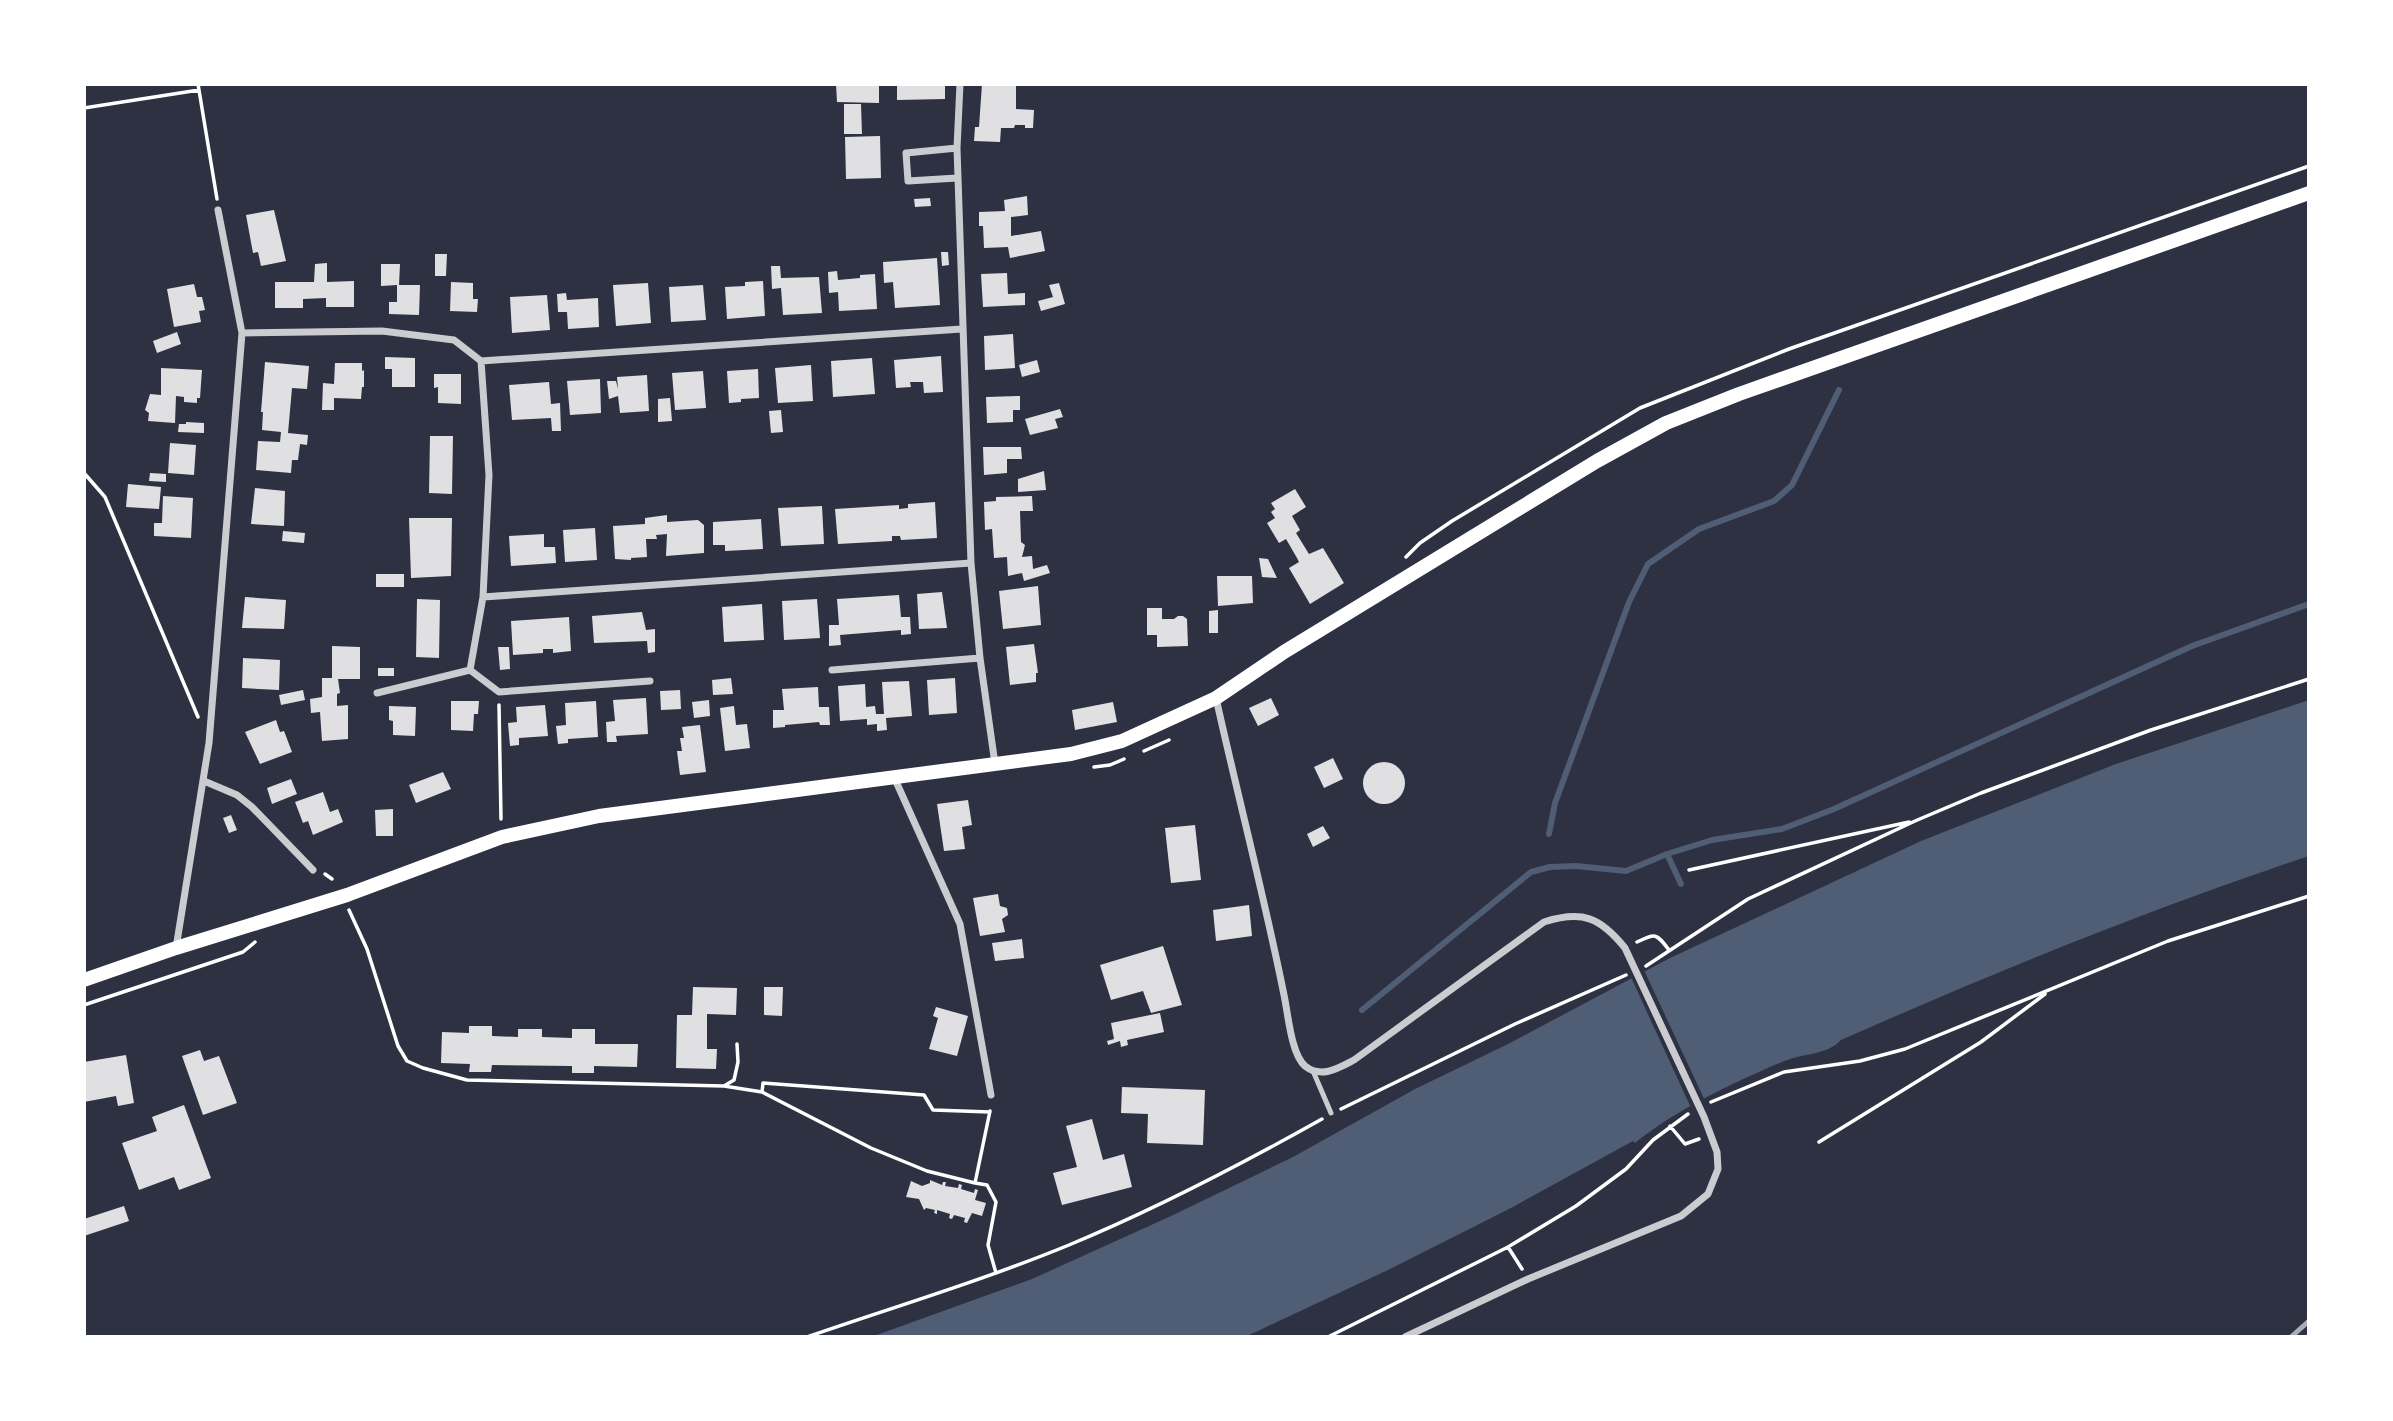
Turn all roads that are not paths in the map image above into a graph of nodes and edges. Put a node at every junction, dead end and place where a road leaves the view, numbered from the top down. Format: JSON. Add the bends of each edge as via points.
{"nodes":[{"id":1,"x":960,"y":84,"type":"edge"},
{"id":2,"x":957,"y":148,"type":"junction"},
{"id":3,"x":957,"y":178,"type":"junction"},
{"id":4,"x":2309,"y":193,"type":"edge"},
{"id":5,"x":218,"y":210,"type":"road end"},
{"id":6,"x":962,"y":329,"type":"junction"},
{"id":7,"x":242,"y":333,"type":"junction"},
{"id":8,"x":481,"y":360,"type":"junction"},
{"id":9,"x":971,"y":563,"type":"junction"},
{"id":10,"x":483,"y":597,"type":"junction"},
{"id":11,"x":980,"y":658,"type":"junction"},
{"id":12,"x":471,"y":670,"type":"junction"},
{"id":13,"x":832,"y":670,"type":"dead end"},
{"id":14,"x":650,"y":681,"type":"dead end"},
{"id":15,"x":377,"y":693,"type":"dead end"},
{"id":16,"x":1216,"y":698,"type":"junction"},
{"id":17,"x":995,"y":764,"type":"junction"},
{"id":18,"x":894,"y":777,"type":"junction"},
{"id":19,"x":204,"y":781,"type":"junction"},
{"id":20,"x":313,"y":870,"type":"dead end"},
{"id":21,"x":176,"y":948,"type":"junction"},
{"id":22,"x":84,"y":980,"type":"edge"},
{"id":23,"x":1313,"y":1071,"type":"junction"},
{"id":24,"x":991,"y":1095,"type":"road end"},
{"id":25,"x":1331,"y":1113,"type":"road end"},
{"id":26,"x":1405,"y":1337,"type":"edge"}],
"edges":[{"from":1,"to":2,"type":"street"},
{"from":2,"to":3,"type":"street"},
{"from":2,"to":3,"type":"street","via":[[906,153],[908,181]]},
{"from":3,"to":6,"type":"street"},
{"from":4,"to":16,"type":"main road","via":[[1666,424],[1402,579]]},
{"from":5,"to":7,"type":"street"},
{"from":6,"to":8,"type":"street"},
{"from":6,"to":9,"type":"street"},
{"from":7,"to":8,"type":"street","via":[[382,331],[454,340]]},
{"from":7,"to":19,"type":"street"},
{"from":8,"to":10,"type":"street","via":[[489,475]]},
{"from":9,"to":10,"type":"street"},
{"from":9,"to":11,"type":"street"},
{"from":10,"to":12,"type":"street"},
{"from":11,"to":13,"type":"street"},
{"from":11,"to":17,"type":"street"},
{"from":12,"to":14,"type":"street","via":[[499,692]]},
{"from":12,"to":15,"type":"street"},
{"from":16,"to":17,"type":"main road","via":[[1109,745]]},
{"from":16,"to":23,"type":"street","via":[[1295,1048],[1301,1062]]},
{"from":17,"to":18,"type":"main road"},
{"from":18,"to":21,"type":"main road","via":[[599,817],[502,837],[347,895]]},
{"from":18,"to":24,"type":"street","via":[[960,924]]},
{"from":19,"to":20,"type":"street","via":[[237,794]]},
{"from":19,"to":21,"type":"street"},
{"from":21,"to":22,"type":"main road"},
{"from":23,"to":25,"type":"lane"},
{"from":23,"to":26,"type":"street","via":[[1332,1071],[1354,1060],[1544,922],[1573,915],[1597,922],[1625,948],[1717,1152],[1714,1182],[1681,1216],[1528,1279]]}]}
